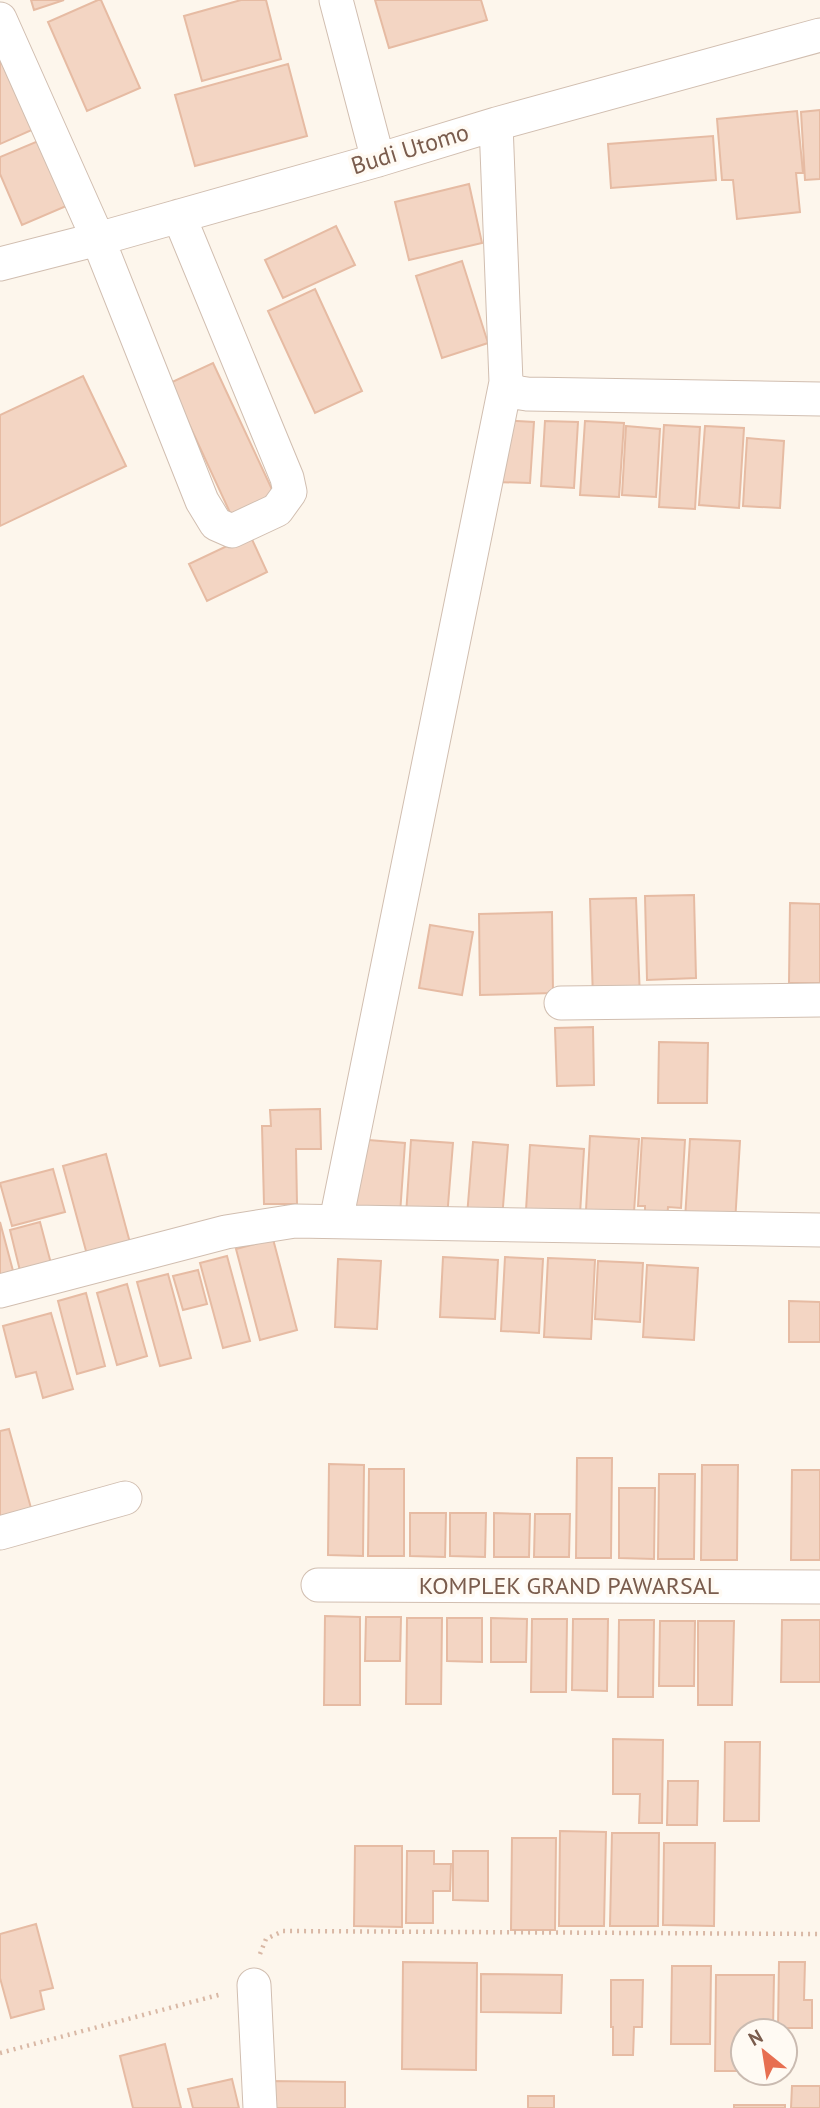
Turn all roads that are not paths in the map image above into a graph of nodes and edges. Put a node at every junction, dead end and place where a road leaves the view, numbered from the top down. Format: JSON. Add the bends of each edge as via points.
{"nodes":[{"id":1,"x":336,"y":0,"type":"edge"},
{"id":2,"x":0,"y":19,"type":"edge"},
{"id":3,"x":820,"y":35,"type":"edge"},
{"id":4,"x":496,"y":124,"type":"junction"},
{"id":5,"x":378,"y":160,"type":"junction"},
{"id":6,"x":179,"y":216,"type":"junction"},
{"id":7,"x":98,"y":239,"type":"junction"},
{"id":8,"x":0,"y":264,"type":"edge"},
{"id":9,"x":506,"y":382,"type":"junction"},
{"id":10,"x":820,"y":399,"type":"edge"},
{"id":11,"x":820,"y":1000,"type":"edge"},
{"id":12,"x":561,"y":1003,"type":"dead end"},
{"id":13,"x":336,"y":1221,"type":"junction"},
{"id":14,"x":820,"y":1230,"type":"edge"},
{"id":15,"x":0,"y":1292,"type":"edge"},
{"id":16,"x":125,"y":1498,"type":"dead end"},
{"id":17,"x":0,"y":1532,"type":"edge"},
{"id":18,"x":318,"y":1585,"type":"dead end"},
{"id":19,"x":820,"y":1587,"type":"edge"},
{"id":20,"x":254,"y":1985,"type":"road end"},
{"id":21,"x":260,"y":2108,"type":"edge"}],
"edges":[{"from":1,"to":5,"type":"street"},
{"from":2,"to":7,"type":"street"},
{"from":3,"to":4,"type":"street","name":"Budi Utomo"},
{"from":4,"to":5,"type":"street","name":"Budi Utomo"},
{"from":4,"to":9,"type":"street"},
{"from":5,"to":6,"type":"street","name":"Budi Utomo"},
{"from":6,"to":7,"type":"street","name":"Budi Utomo"},
{"from":6,"to":7,"type":"street","via":[[290,492],[277,510],[232,531],[216,524],[202,501]]},
{"from":7,"to":8,"type":"street","name":"Budi Utomo"},
{"from":9,"to":10,"type":"street","via":[[514,392],[527,394]]},
{"from":9,"to":13,"type":"street"},
{"from":11,"to":12,"type":"street"},
{"from":13,"to":14,"type":"street"},
{"from":13,"to":15,"type":"street","via":[[295,1221],[226,1232]]},
{"from":16,"to":17,"type":"street"},
{"from":18,"to":19,"type":"street","name":"KOMPLEK GRAND PAWARSAL"},
{"from":20,"to":21,"type":"street"}]}
